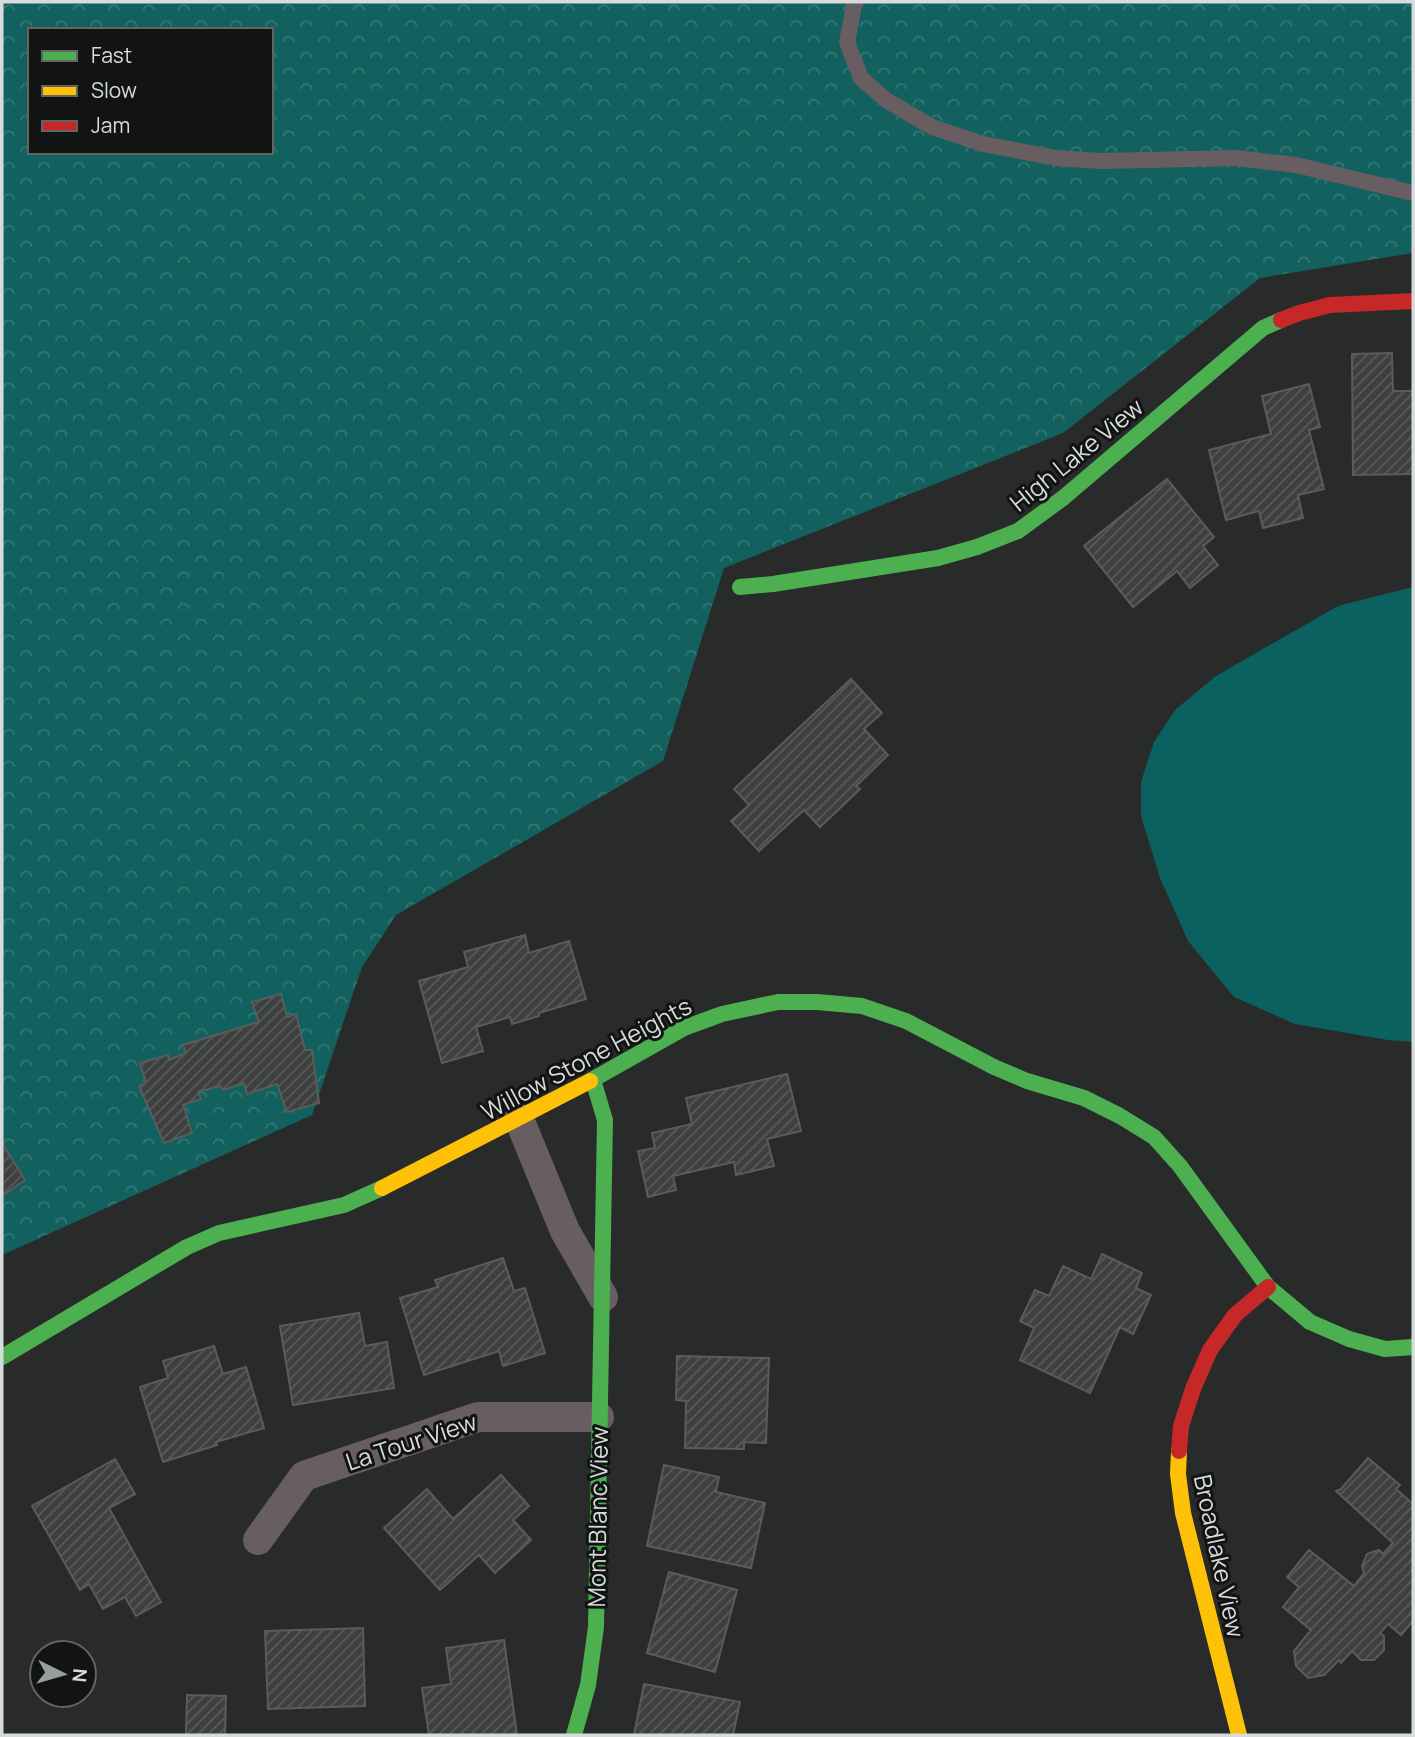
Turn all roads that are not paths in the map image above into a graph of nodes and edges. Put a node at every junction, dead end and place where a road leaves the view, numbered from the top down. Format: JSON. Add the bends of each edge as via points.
{"nodes":[{"id":1,"x":856,"y":2,"type":"edge"},
{"id":2,"x":1413,"y":193,"type":"edge"},
{"id":3,"x":1413,"y":301,"type":"edge"},
{"id":4,"x":740,"y":587,"type":"dead end"},
{"id":5,"x":593,"y":1080,"type":"junction"},
{"id":6,"x":519,"y":1119,"type":"junction"},
{"id":7,"x":1268,"y":1287,"type":"junction"},
{"id":8,"x":603,"y":1297,"type":"junction"},
{"id":9,"x":1413,"y":1347,"type":"edge"},
{"id":10,"x":2,"y":1357,"type":"edge"},
{"id":11,"x":598,"y":1417,"type":"junction"},
{"id":12,"x":258,"y":1540,"type":"dead end"},
{"id":13,"x":574,"y":1735,"type":"edge"},
{"id":14,"x":1239,"y":1735,"type":"edge"}],
"edges":[{"from":1,"to":2,"type":"lane","via":[[847,42],[861,78],[886,100],[932,127],[984,144],[1056,158],[1236,158],[1296,165]]},
{"from":3,"to":4,"type":"street","name":"High Lake View","via":[[1330,305],[1264,328],[1018,531],[938,558]]},
{"from":5,"to":6,"type":"street","name":"Willow Stone Heights"},
{"from":5,"to":7,"type":"street","name":"Willow Stone Heights","via":[[684,1028],[722,1014],[778,1002],[862,1006],[906,1021],[1005,1072],[1084,1098],[1154,1138],[1180,1166]]},
{"from":5,"to":8,"type":"street","name":"Mont Blanc View","via":[[605,1121]]},
{"from":6,"to":8,"type":"street","via":[[565,1231]]},
{"from":6,"to":10,"type":"street","name":"Willow Stone Heights","via":[[344,1205],[219,1233],[187,1247]]},
{"from":7,"to":9,"type":"street","name":"Willow Stone Heights","via":[[1310,1322],[1349,1339],[1385,1349]]},
{"from":7,"to":14,"type":"street","name":"Broadlake View","via":[[1235,1315],[1210,1350],[1181,1426],[1179,1450],[1183,1513]]},
{"from":8,"to":11,"type":"street","name":"Mont Blanc View"},
{"from":11,"to":12,"type":"street","name":"La Tour View","via":[[478,1417],[304,1476]]},
{"from":11,"to":13,"type":"street","name":"Mont Blanc View","via":[[596,1627],[588,1685]]}]}
